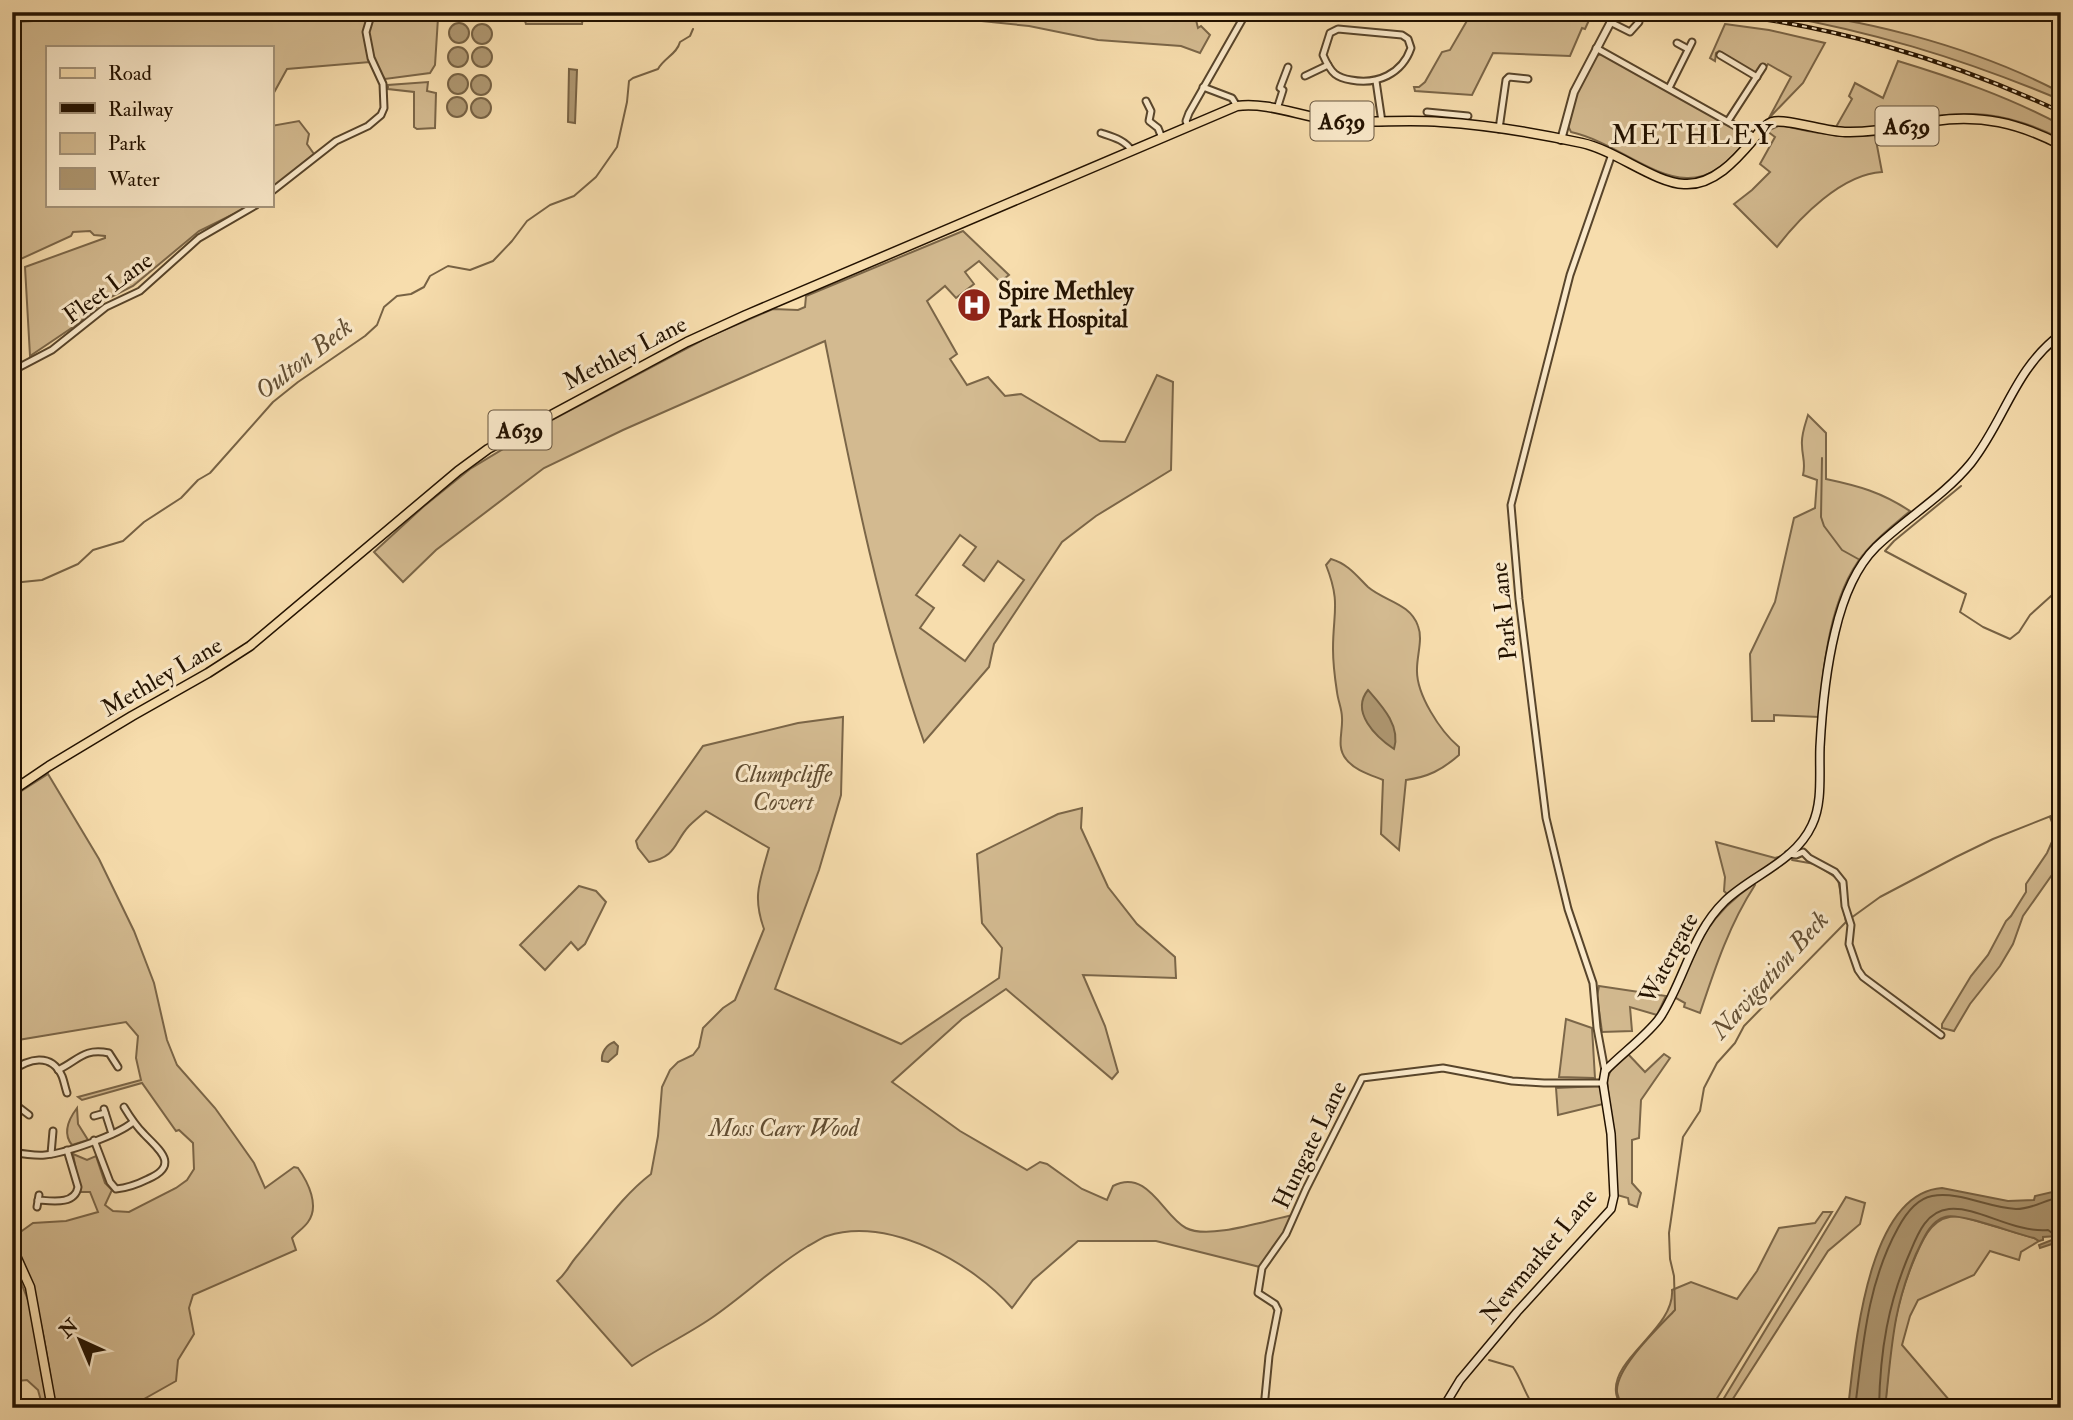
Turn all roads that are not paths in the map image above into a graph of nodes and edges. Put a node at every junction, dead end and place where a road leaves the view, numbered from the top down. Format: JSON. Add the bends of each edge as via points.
{"nodes":[{"id":1,"x":372,"y":12,"type":"edge"},
{"id":2,"x":1616,"y":12,"type":"edge"},
{"id":3,"x":1246,"y":13,"type":"edge"},
{"id":4,"x":1610,"y":22,"type":"junction"},
{"id":5,"x":1639,"y":22,"type":"dead end"},
{"id":6,"x":1692,"y":42,"type":"dead end"},
{"id":7,"x":1677,"y":43,"type":"dead end"},
{"id":8,"x":1596,"y":48,"type":"junction"},
{"id":9,"x":1688,"y":49,"type":"junction"},
{"id":10,"x":1720,"y":55,"type":"dead end"},
{"id":11,"x":1328,"y":65,"type":"junction"},
{"id":12,"x":1288,"y":67,"type":"dead end"},
{"id":13,"x":1763,"y":67,"type":"dead end"},
{"id":14,"x":1305,"y":76,"type":"dead end"},
{"id":15,"x":1757,"y":77,"type":"junction"},
{"id":16,"x":1528,"y":79,"type":"dead end"},
{"id":17,"x":1376,"y":81,"type":"junction"},
{"id":18,"x":1203,"y":87,"type":"junction"},
{"id":19,"x":1669,"y":88,"type":"junction"},
{"id":20,"x":1146,"y":101,"type":"dead end"},
{"id":21,"x":1237,"y":106,"type":"junction"},
{"id":22,"x":1277,"y":109,"type":"junction"},
{"id":23,"x":1427,"y":112,"type":"dead end"},
{"id":24,"x":1468,"y":116,"type":"dead end"},
{"id":25,"x":1450,"y":118,"type":"junction"},
{"id":26,"x":1728,"y":121,"type":"junction"},
{"id":27,"x":1382,"y":122,"type":"junction"},
{"id":28,"x":1188,"y":126,"type":"junction"},
{"id":29,"x":1499,"y":129,"type":"junction"},
{"id":30,"x":1101,"y":132,"type":"dead end"},
{"id":31,"x":1755,"y":137,"type":"junction"},
{"id":32,"x":1162,"y":138,"type":"junction"},
{"id":33,"x":1561,"y":140,"type":"junction"},
{"id":34,"x":2061,"y":145,"type":"edge"},
{"id":35,"x":1132,"y":151,"type":"junction"},
{"id":36,"x":1612,"y":153,"type":"junction"},
{"id":37,"x":273,"y":190,"type":"edge"},
{"id":38,"x":254,"y":206,"type":"edge"},
{"id":39,"x":2061,"y":334,"type":"edge"},
{"id":40,"x":12,"y":371,"type":"edge"},
{"id":41,"x":12,"y":791,"type":"edge"},
{"id":42,"x":1802,"y":841,"type":"junction"},
{"id":43,"x":1803,"y":852,"type":"junction"},
{"id":44,"x":1788,"y":854,"type":"junction"},
{"id":45,"x":1941,"y":1035,"type":"dead end"},
{"id":46,"x":118,"y":1067,"type":"dead end"},
{"id":47,"x":13,"y":1069,"type":"edge"},
{"id":48,"x":58,"y":1070,"type":"junction"},
{"id":49,"x":1605,"y":1072,"type":"junction"},
{"id":50,"x":1603,"y":1083,"type":"junction"},
{"id":51,"x":67,"y":1093,"type":"dead end"},
{"id":52,"x":12,"y":1102,"type":"edge"},
{"id":53,"x":124,"y":1108,"type":"dead end"},
{"id":54,"x":27,"y":1110,"type":"dead end"},
{"id":55,"x":94,"y":1116,"type":"dead end"},
{"id":56,"x":133,"y":1122,"type":"junction"},
{"id":57,"x":53,"y":1131,"type":"dead end"},
{"id":58,"x":112,"y":1134,"type":"junction"},
{"id":59,"x":94,"y":1140,"type":"junction"},
{"id":60,"x":67,"y":1150,"type":"junction"},
{"id":61,"x":12,"y":1152,"type":"edge"},
{"id":62,"x":51,"y":1154,"type":"junction"},
{"id":63,"x":38,"y":1201,"type":"dead end"},
{"id":64,"x":12,"y":1247,"type":"edge"},
{"id":65,"x":52,"y":1408,"type":"edge"},
{"id":66,"x":1264,"y":1408,"type":"edge"},
{"id":67,"x":1443,"y":1408,"type":"edge"}],
"edges":[{"from":1,"to":37,"type":"street","via":[[366,32],[383,84],[382,115],[336,141]]},
{"from":2,"to":4,"type":"street"},
{"from":3,"to":18,"type":"street"},
{"from":4,"to":5,"type":"street","via":[[1630,32]]},
{"from":4,"to":8,"type":"street"},
{"from":6,"to":9,"type":"street"},
{"from":7,"to":9,"type":"street"},
{"from":8,"to":19,"type":"street"},
{"from":8,"to":33,"type":"street","via":[[1574,92]]},
{"from":9,"to":19,"type":"street"},
{"from":10,"to":15,"type":"street"},
{"from":11,"to":14,"type":"street"},
{"from":11,"to":17,"type":"street","via":[[1338,76]]},
{"from":11,"to":17,"type":"street","via":[[1323,55],[1325,44],[1338,29],[1402,35],[1411,48],[1402,66]]},
{"from":12,"to":22,"type":"street"},
{"from":13,"to":15,"type":"street"},
{"from":15,"to":26,"type":"street"},
{"from":16,"to":29,"type":"street","via":[[1506,80]]},
{"from":17,"to":27,"type":"street"},
{"from":18,"to":21,"type":"street","via":[[1232,98]]},
{"from":18,"to":28,"type":"street","via":[[1189,113]]},
{"from":19,"to":26,"type":"street"},
{"from":20,"to":32,"type":"street","via":[[1149,121]]},
{"from":21,"to":22,"type":"main road","number":"A639"},
{"from":21,"to":28,"type":"main road","number":"A639"},
{"from":22,"to":27,"type":"main road","number":"A639","via":[[1328,120]]},
{"from":23,"to":25,"type":"street"},
{"from":24,"to":25,"type":"street"},
{"from":25,"to":27,"type":"main road","number":"A639"},
{"from":25,"to":29,"type":"main road","number":"A639"},
{"from":26,"to":31,"type":"street"},
{"from":28,"to":32,"type":"main road","number":"A639"},
{"from":29,"to":33,"type":"main road","number":"A639"},
{"from":30,"to":35,"type":"street"},
{"from":31,"to":34,"type":"main road","number":"A639","via":[[1776,121],[1846,132],[1977,118],[2019,126]]},
{"from":31,"to":36,"type":"main road","number":"A639","via":[[1725,169],[1689,184],[1668,181]]},
{"from":32,"to":35,"type":"main road","number":"A639"},
{"from":33,"to":36,"type":"main road","number":"A639"},
{"from":35,"to":41,"type":"main road","name":"Methley Lane","number":"A639","via":[[746,315],[517,432],[458,471],[243,651]]},
{"from":36,"to":49,"type":"street","name":"Park Lane","via":[[1570,275],[1511,505],[1546,818],[1568,909],[1593,984]]},
{"from":38,"to":40,"type":"street","name":"Fleet Lane","via":[[199,238],[141,291],[106,307],[52,350]]},
{"from":39,"to":42,"type":"main road","via":[[2024,372],[1972,461],[1876,547],[1850,587],[1834,633],[1827,680],[1818,807]]},
{"from":42,"to":43,"type":"street"},
{"from":42,"to":44,"type":"main road","name":"Watergate"},
{"from":43,"to":44,"type":"street"},
{"from":43,"to":45,"type":"street","via":[[1843,882],[1851,925],[1849,944],[1863,977]]},
{"from":44,"to":49,"type":"main road","name":"Watergate","via":[[1723,903],[1695,942],[1660,1017]]},
{"from":46,"to":48,"type":"street","via":[[111,1050],[84,1053]]},
{"from":47,"to":48,"type":"street","via":[[35,1059]]},
{"from":48,"to":51,"type":"street"},
{"from":49,"to":50,"type":"main road","name":"Newmarket Lane"},
{"from":50,"to":66,"type":"street","name":"Hungate Lane","via":[[1512,1081],[1443,1068],[1362,1078],[1286,1234],[1262,1268],[1258,1293],[1278,1310]]},
{"from":50,"to":67,"type":"main road","name":"Newmarket Lane","via":[[1611,1134],[1611,1209],[1517,1312],[1460,1380]]},
{"from":52,"to":54,"type":"street"},
{"from":53,"to":56,"type":"street"},
{"from":55,"to":58,"type":"street","via":[[105,1111]]},
{"from":56,"to":58,"type":"street"},
{"from":56,"to":59,"type":"street","via":[[163,1153],[163,1168],[156,1176],[113,1187]]},
{"from":57,"to":62,"type":"street"},
{"from":58,"to":59,"type":"street"},
{"from":59,"to":60,"type":"street"},
{"from":60,"to":62,"type":"street"},
{"from":60,"to":63,"type":"street","via":[[76,1194],[61,1201]]},
{"from":61,"to":62,"type":"street"},
{"from":64,"to":65,"type":"main road","via":[[30,1287]]}]}
